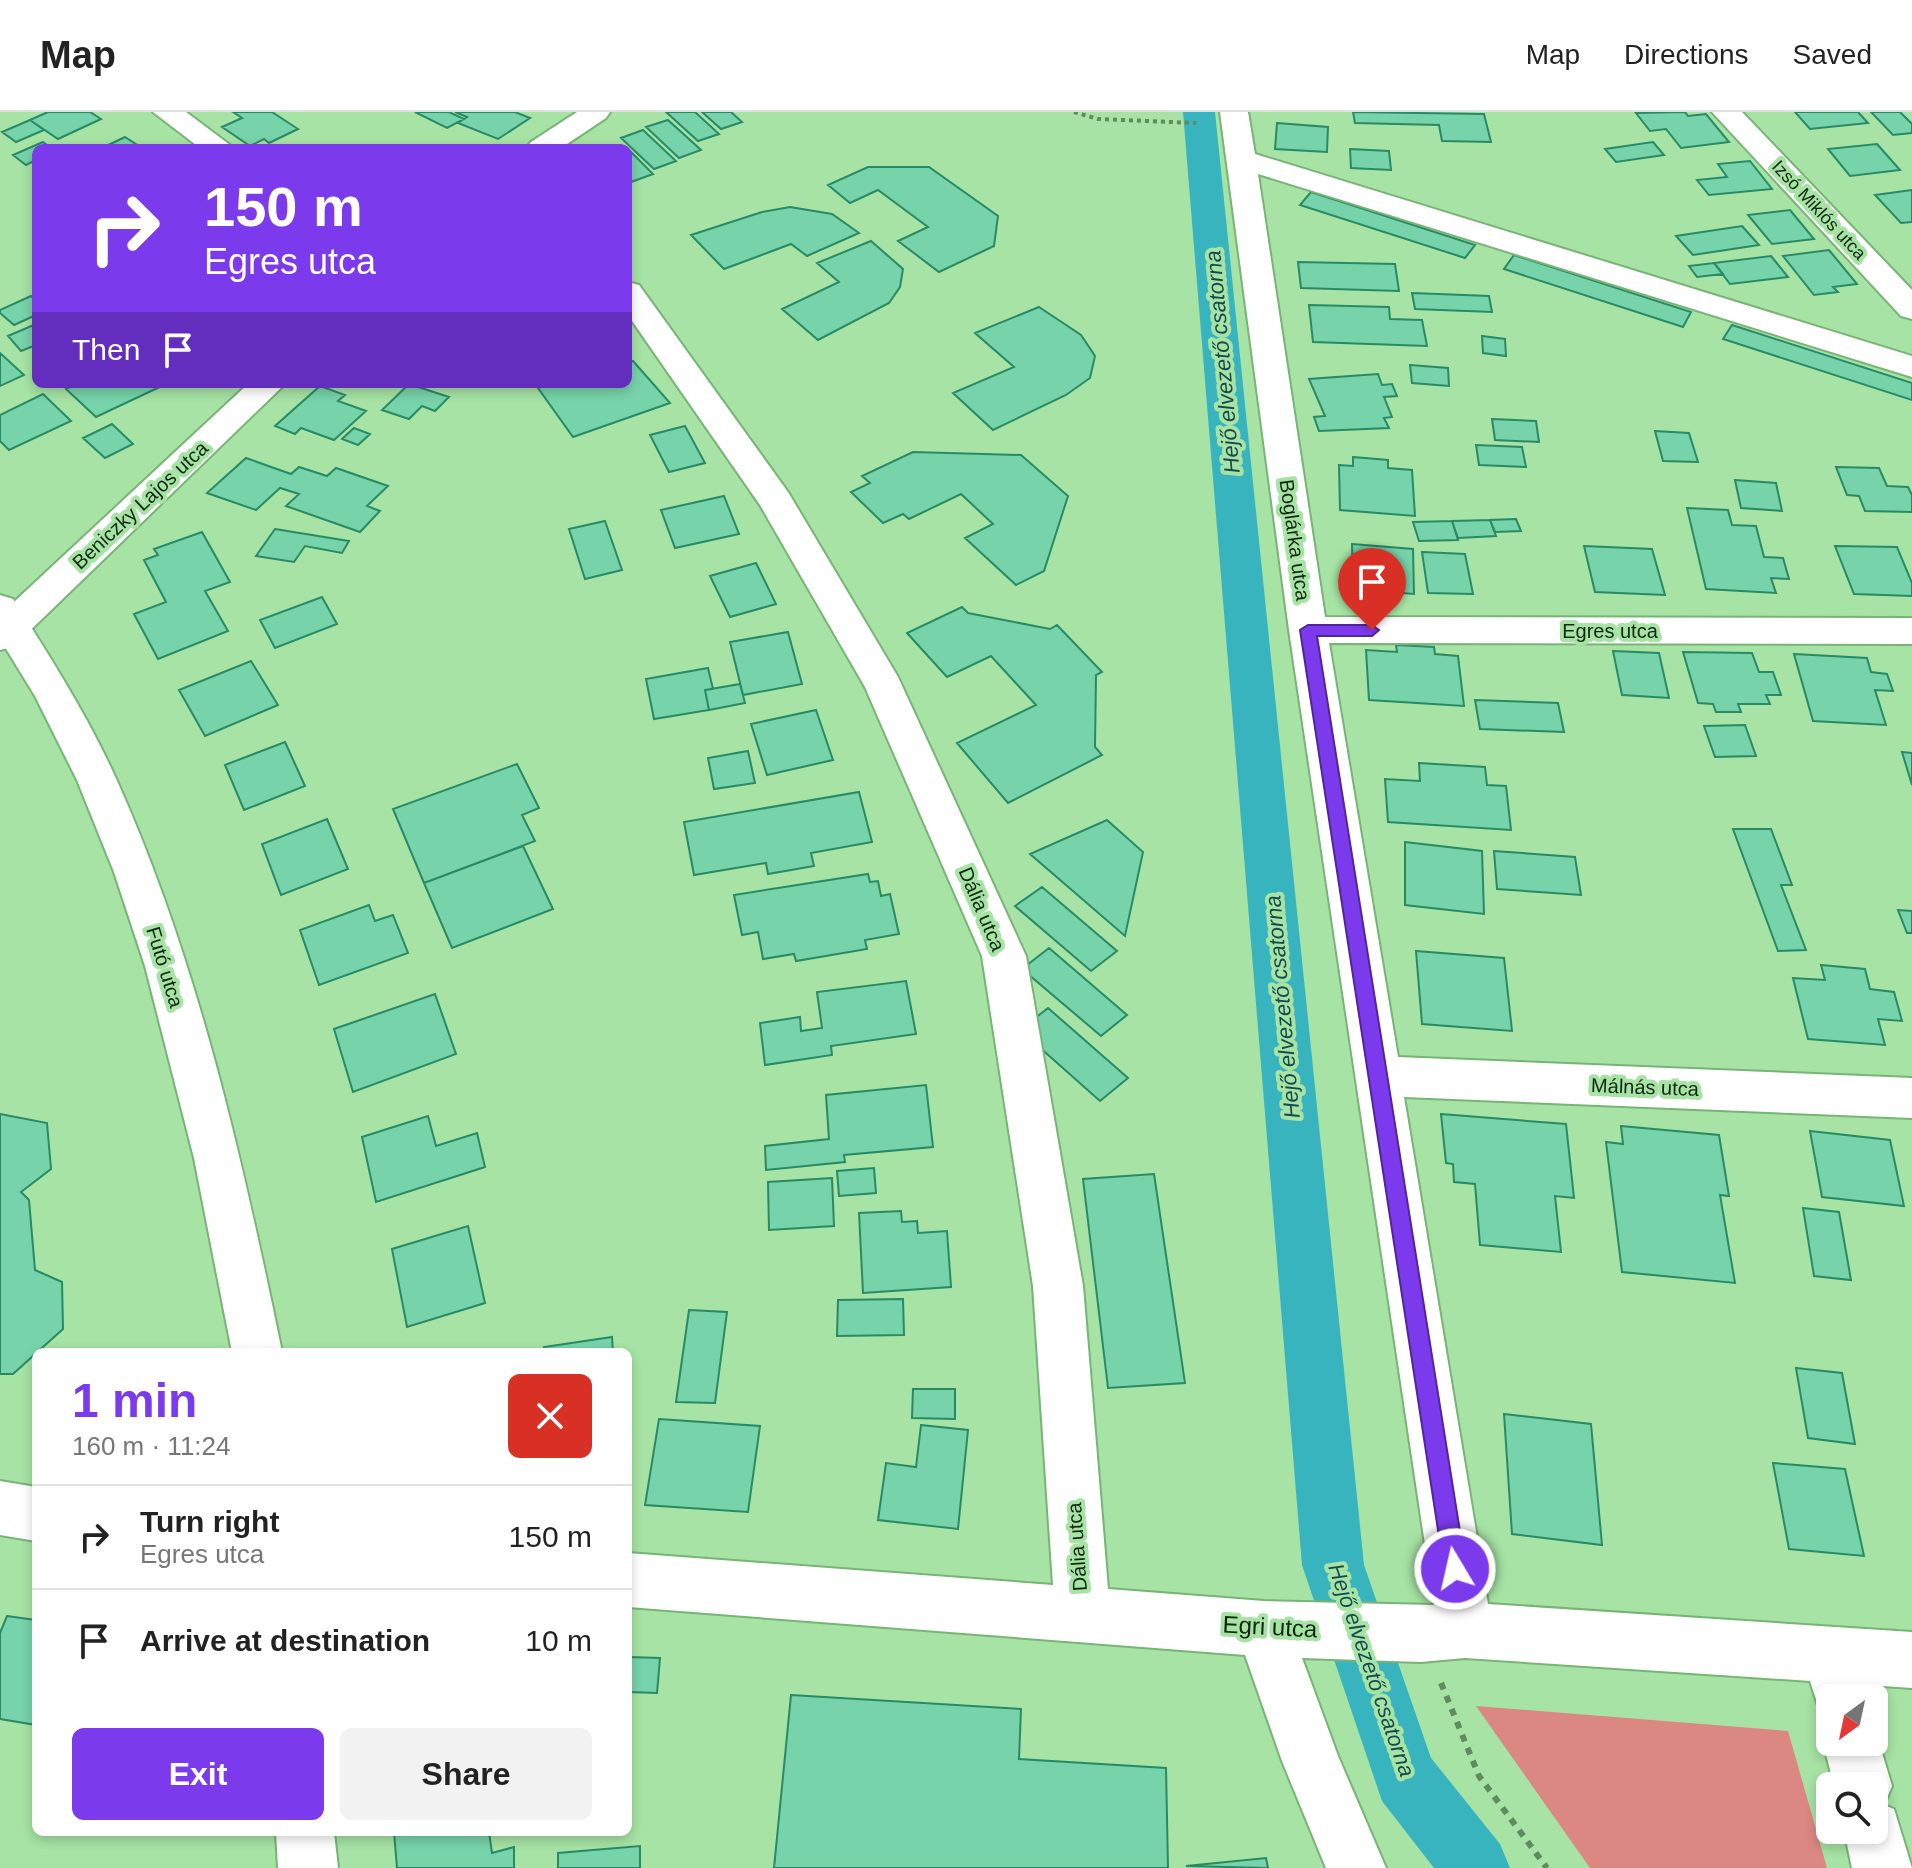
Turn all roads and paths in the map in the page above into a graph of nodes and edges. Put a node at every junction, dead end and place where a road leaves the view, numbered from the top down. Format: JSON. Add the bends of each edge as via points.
{"nodes":[{"id":1,"x":167,"y":112,"type":"edge"},
{"id":2,"x":596,"y":112,"type":"edge"},
{"id":3,"x":1074,"y":112,"type":"edge"},
{"id":4,"x":1726,"y":112,"type":"edge"},
{"id":5,"x":1237,"y":132,"type":"edge"},
{"id":6,"x":213,"y":144,"type":"edge"},
{"id":7,"x":547,"y":144,"type":"edge"},
{"id":8,"x":632,"y":298,"type":"edge"},
{"id":9,"x":1912,"y":309,"type":"edge"},
{"id":10,"x":1912,"y":367,"type":"edge"},
{"id":11,"x":264,"y":388,"type":"edge"},
{"id":12,"x":4,"y":624,"type":"edge"},
{"id":13,"x":1308,"y":630,"type":"junction"},
{"id":14,"x":1912,"y":631,"type":"edge"},
{"id":15,"x":1378,"y":1076,"type":"junction"},
{"id":16,"x":1912,"y":1098,"type":"edge"},
{"id":17,"x":256,"y":1348,"type":"edge"},
{"id":18,"x":0,"y":1508,"type":"edge"},
{"id":19,"x":32,"y":1513,"type":"edge"},
{"id":20,"x":632,"y":1580,"type":"edge"},
{"id":21,"x":1082,"y":1613,"type":"junction"},
{"id":22,"x":1264,"y":1629,"type":"junction"},
{"id":23,"x":1443,"y":1632,"type":"junction"},
{"id":24,"x":1912,"y":1660,"type":"edge"},
{"id":25,"x":1837,"y":1677,"type":"edge"},
{"id":26,"x":305,"y":1836,"type":"edge"},
{"id":27,"x":1876,"y":1844,"type":"edge"},
{"id":28,"x":308,"y":1868,"type":"edge"},
{"id":29,"x":1356,"y":1868,"type":"edge"},
{"id":30,"x":1547,"y":1868,"type":"edge"},
{"id":31,"x":1882,"y":1868,"type":"edge"}],
"edges":[{"from":1,"to":6,"type":"street"},
{"from":2,"to":7,"type":"street"},
{"from":3,"to":5,"type":"path","via":[[1098,119]]},
{"from":4,"to":9,"type":"street","name":"Izsó Miklós utca"},
{"from":5,"to":10,"type":"street"},
{"from":5,"to":13,"type":"street","name":"Boglárka utca"},
{"from":8,"to":21,"type":"street","name":"Dália utca","via":[[775,500],[884,687],[1004,956],[1058,1286]]},
{"from":11,"to":12,"type":"street","name":"Beniczky Lajos utca"},
{"from":12,"to":17,"type":"street","name":"Futó utca","via":[[54,696],[111,813],[146,903],[227,1195]]},
{"from":13,"to":14,"type":"street","name":"Egres utca"},
{"from":13,"to":15,"type":"street","name":"Boglárka utca"},
{"from":15,"to":16,"type":"street","name":"Málnás utca"},
{"from":15,"to":23,"type":"street","name":"Boglárka utca"},
{"from":18,"to":19,"type":"street"},
{"from":20,"to":21,"type":"street","name":"Egri utca"},
{"from":21,"to":22,"type":"street","name":"Egri utca"},
{"from":22,"to":23,"type":"street","name":"Egri utca"},
{"from":22,"to":29,"type":"street"},
{"from":23,"to":25,"type":"street","name":"Egri utca"},
{"from":23,"to":30,"type":"path","via":[[1479,1776]]},
{"from":24,"to":25,"type":"street","name":"Egri utca"},
{"from":26,"to":28,"type":"street"},
{"from":27,"to":31,"type":"street"}]}
